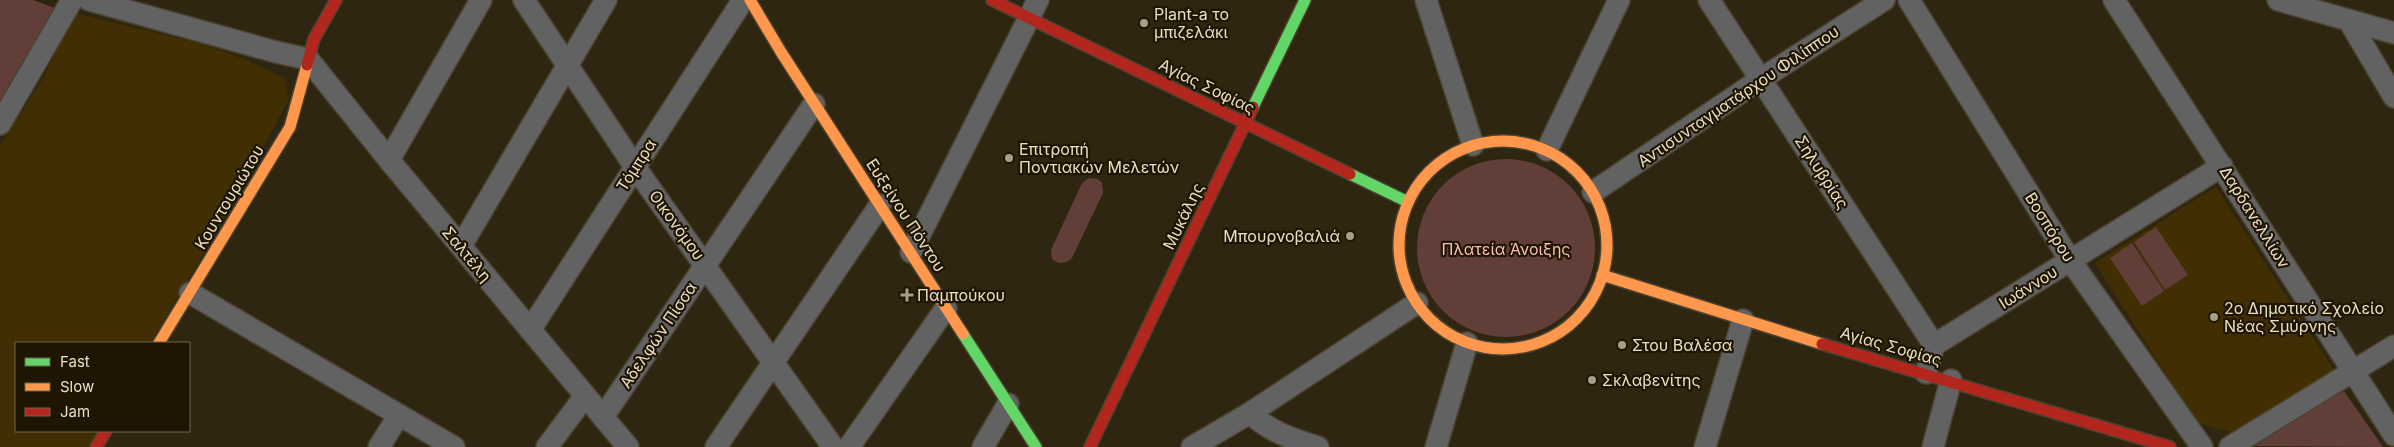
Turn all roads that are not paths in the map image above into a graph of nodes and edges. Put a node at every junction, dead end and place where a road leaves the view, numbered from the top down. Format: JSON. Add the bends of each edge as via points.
{"nodes":[{"id":1,"x":72,"y":0,"type":"edge"},
{"id":2,"x":89,"y":0,"type":"edge"},
{"id":3,"x":336,"y":0,"type":"edge"},
{"id":4,"x":481,"y":0,"type":"edge"},
{"id":5,"x":524,"y":0,"type":"edge"},
{"id":6,"x":606,"y":0,"type":"edge"},
{"id":7,"x":742,"y":0,"type":"edge"},
{"id":8,"x":750,"y":0,"type":"edge"},
{"id":9,"x":992,"y":0,"type":"edge"},
{"id":10,"x":1305,"y":0,"type":"edge"},
{"id":11,"x":1426,"y":0,"type":"edge"},
{"id":12,"x":1619,"y":0,"type":"edge"},
{"id":13,"x":1709,"y":0,"type":"edge"},
{"id":14,"x":1884,"y":0,"type":"edge"},
{"id":15,"x":1909,"y":0,"type":"edge"},
{"id":16,"x":2114,"y":0,"type":"edge"},
{"id":17,"x":2278,"y":0,"type":"edge"},
{"id":18,"x":1033,"y":9,"type":"edge"},
{"id":19,"x":2349,"y":21,"type":"junction"},
{"id":20,"x":2394,"y":33,"type":"edge"},
{"id":21,"x":308,"y":59,"type":"junction"},
{"id":22,"x":568,"y":66,"type":"junction"},
{"id":23,"x":1761,"y":79,"type":"junction"},
{"id":24,"x":2394,"y":97,"type":"edge"},
{"id":25,"x":814,"y":104,"type":"junction"},
{"id":26,"x":1246,"y":123,"type":"junction"},
{"id":27,"x":0,"y":124,"type":"edge"},
{"id":28,"x":1473,"y":145,"type":"junction"},
{"id":29,"x":1547,"y":150,"type":"junction"},
{"id":30,"x":389,"y":160,"type":"junction"},
{"id":31,"x":635,"y":166,"type":"junction"},
{"id":32,"x":2222,"y":166,"type":"junction"},
{"id":33,"x":1593,"y":192,"type":"junction"},
{"id":34,"x":1408,"y":202,"type":"junction"},
{"id":35,"x":880,"y":205,"type":"junction"},
{"id":36,"x":461,"y":246,"type":"junction"},
{"id":37,"x":911,"y":252,"type":"junction"},
{"id":38,"x":2070,"y":260,"type":"junction"},
{"id":39,"x":705,"y":264,"type":"junction"},
{"id":40,"x":1602,"y":275,"type":"junction"},
{"id":41,"x":190,"y":293,"type":"junction"},
{"id":42,"x":1417,"y":303,"type":"junction"},
{"id":43,"x":946,"y":308,"type":"junction"},
{"id":44,"x":1743,"y":320,"type":"junction"},
{"id":45,"x":530,"y":330,"type":"junction"},
{"id":46,"x":160,"y":342,"type":"edge"},
{"id":47,"x":1467,"y":343,"type":"junction"},
{"id":48,"x":1934,"y":346,"type":"junction"},
{"id":49,"x":2394,"y":346,"type":"edge"},
{"id":50,"x":774,"y":361,"type":"junction"},
{"id":51,"x":1926,"y":373,"type":"junction"},
{"id":52,"x":2353,"y":373,"type":"junction"},
{"id":53,"x":1950,"y":380,"type":"junction"},
{"id":54,"x":585,"y":396,"type":"junction"},
{"id":55,"x":1008,"y":404,"type":"junction"},
{"id":56,"x":1250,"y":413,"type":"junction"},
{"id":57,"x":399,"y":415,"type":"junction"},
{"id":58,"x":603,"y":417,"type":"junction"},
{"id":59,"x":105,"y":432,"type":"edge"},
{"id":60,"x":2394,"y":435,"type":"edge"},
{"id":61,"x":96,"y":447,"type":"edge"},
{"id":62,"x":379,"y":447,"type":"edge"},
{"id":63,"x":454,"y":447,"type":"edge"},
{"id":64,"x":547,"y":447,"type":"edge"},
{"id":65,"x":628,"y":447,"type":"edge"},
{"id":66,"x":716,"y":447,"type":"edge"},
{"id":67,"x":833,"y":447,"type":"edge"},
{"id":68,"x":850,"y":447,"type":"edge"},
{"id":69,"x":983,"y":447,"type":"edge"},
{"id":70,"x":1036,"y":447,"type":"edge"},
{"id":71,"x":1090,"y":447,"type":"edge"},
{"id":72,"x":1192,"y":447,"type":"edge"},
{"id":73,"x":1318,"y":447,"type":"edge"},
{"id":74,"x":1436,"y":447,"type":"edge"},
{"id":75,"x":1705,"y":447,"type":"edge"},
{"id":76,"x":1933,"y":447,"type":"edge"},
{"id":77,"x":2170,"y":447,"type":"edge"},
{"id":78,"x":2202,"y":447,"type":"edge"},
{"id":79,"x":2230,"y":447,"type":"edge"}],
"edges":[{"from":1,"to":27,"type":"street"},
{"from":2,"to":21,"type":"street"},
{"from":3,"to":21,"type":"street","name":"Κουντουριώτου","via":[[314,39]]},
{"from":4,"to":30,"type":"street"},
{"from":5,"to":22,"type":"street","name":"Οικονόμου"},
{"from":6,"to":22,"type":"street"},
{"from":7,"to":31,"type":"street","name":"Τόμπρα"},
{"from":8,"to":25,"type":"street","name":"Ευξείνου Πόντου"},
{"from":9,"to":18,"type":"street","name":"Αγίας Σοφίας"},
{"from":10,"to":26,"type":"street","name":"Μυκάλης"},
{"from":11,"to":28,"type":"street"},
{"from":12,"to":29,"type":"street"},
{"from":13,"to":23,"type":"street","name":"Σηλυβρίας"},
{"from":14,"to":23,"type":"street","name":"Αντισυνταγματάρχου Φιλίππου"},
{"from":15,"to":38,"type":"street","name":"Βοσπόρου"},
{"from":16,"to":32,"type":"street","name":"Δαρδανελλίων"},
{"from":17,"to":19,"type":"street"},
{"from":18,"to":26,"type":"street","name":"Αγίας Σοφίας"},
{"from":18,"to":37,"type":"street"},
{"from":19,"to":20,"type":"street"},
{"from":19,"to":24,"type":"street"},
{"from":21,"to":30,"type":"street","name":"Σαλτέλη"},
{"from":21,"to":41,"type":"street","name":"Κουντουριώτου","via":[[290,127]]},
{"from":22,"to":31,"type":"street","name":"Οικονόμου"},
{"from":22,"to":36,"type":"street"},
{"from":23,"to":33,"type":"street","name":"Αντισυνταγματάρχου Φιλίππου"},
{"from":23,"to":48,"type":"street","name":"Σηλυβρίας"},
{"from":25,"to":35,"type":"street","name":"Ευξείνου Πόντου"},
{"from":25,"to":39,"type":"street","name":"Αδελφών Πίσσα"},
{"from":26,"to":34,"type":"street","name":"Αγίας Σοφίας"},
{"from":26,"to":71,"type":"street","name":"Μυκάλης"},
{"from":28,"to":29,"type":"street","via":[[1507,141]]},
{"from":28,"to":34,"type":"street","via":[[1435,166]]},
{"from":29,"to":33,"type":"street","via":[[1564,160]]},
{"from":30,"to":36,"type":"street","name":"Σαλτέλη"},
{"from":31,"to":39,"type":"street","name":"Οικονόμου"},
{"from":31,"to":45,"type":"street","name":"Τόμπρα"},
{"from":32,"to":38,"type":"street","name":"Ιωάννου"},
{"from":32,"to":52,"type":"street","name":"Δαρδανελλίων"},
{"from":33,"to":40,"type":"street","via":[[1606,227]]},
{"from":34,"to":42,"type":"street","via":[[1400,235],[1400,254],[1403,273]]},
{"from":35,"to":37,"type":"street","name":"Ευξείνου Πόντου"},
{"from":35,"to":50,"type":"street"},
{"from":36,"to":45,"type":"street","name":"Σαλτέλη"},
{"from":37,"to":43,"type":"street","name":"Ευξείνου Πόντου"},
{"from":38,"to":48,"type":"street","name":"Ιωάννου"},
{"from":38,"to":78,"type":"street","name":"Βοσπόρου"},
{"from":39,"to":50,"type":"street","name":"Οικονόμου"},
{"from":39,"to":58,"type":"street","name":"Αδελφών Πίσσα"},
{"from":40,"to":44,"type":"street","name":"Αγίας Σοφίας"},
{"from":40,"to":47,"type":"street","via":[[1585,309],[1556,335],[1516,348],[1496,349]]},
{"from":41,"to":46,"type":"street","name":"Κουντουριώτου"},
{"from":41,"to":57,"type":"street"},
{"from":42,"to":47,"type":"street","via":[[1447,333]]},
{"from":42,"to":56,"type":"street"},
{"from":43,"to":55,"type":"street","name":"Ευξείνου Πόντου"},
{"from":43,"to":68,"type":"street"},
{"from":44,"to":51,"type":"street","name":"Αγίας Σοφίας"},
{"from":44,"to":75,"type":"street"},
{"from":45,"to":54,"type":"street","name":"Σαλτέλη"},
{"from":47,"to":74,"type":"street"},
{"from":48,"to":51,"type":"street"},
{"from":49,"to":52,"type":"street"},
{"from":50,"to":66,"type":"street"},
{"from":50,"to":67,"type":"street","name":"Οικονόμου"},
{"from":51,"to":53,"type":"street","name":"Αγίας Σοφίας"},
{"from":52,"to":60,"type":"street","name":"Δαρδανελλίων"},
{"from":52,"to":79,"type":"street"},
{"from":53,"to":76,"type":"street"},
{"from":53,"to":77,"type":"street","name":"Αγίας Σοφίας"},
{"from":54,"to":58,"type":"street","name":"Σαλτέλη"},
{"from":54,"to":64,"type":"street"},
{"from":55,"to":69,"type":"street"},
{"from":55,"to":70,"type":"street","name":"Ευξείνου Πόντου"},
{"from":56,"to":72,"type":"street"},
{"from":56,"to":73,"type":"street","via":[[1282,436]]},
{"from":57,"to":62,"type":"street"},
{"from":57,"to":63,"type":"street"},
{"from":58,"to":65,"type":"street","name":"Σαλτέλη"},
{"from":59,"to":61,"type":"street"}]}
